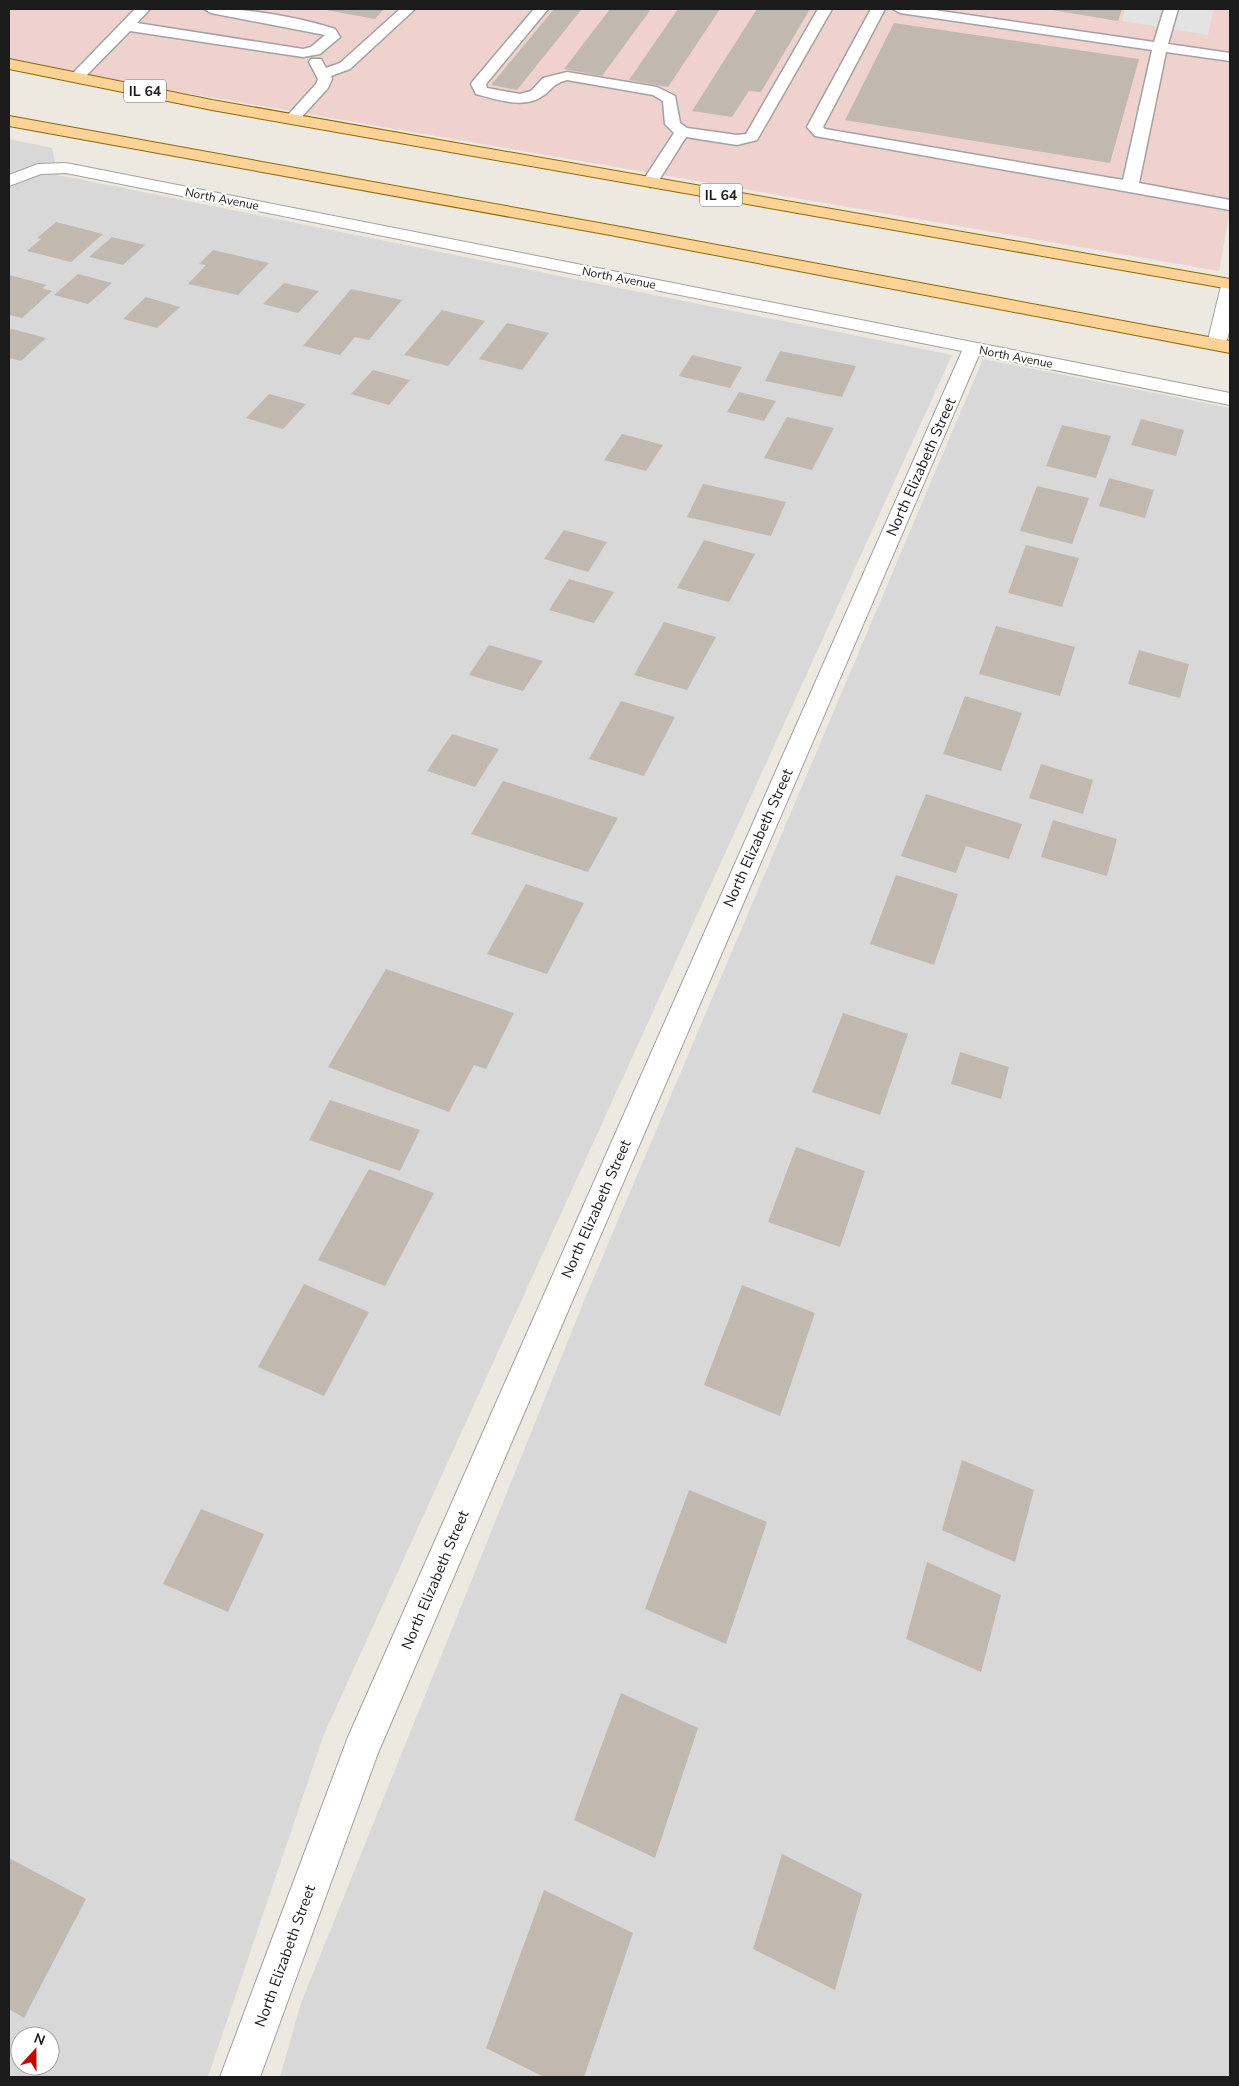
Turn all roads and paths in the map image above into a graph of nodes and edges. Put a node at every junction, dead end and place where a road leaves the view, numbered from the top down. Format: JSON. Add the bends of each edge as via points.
{"nodes":[{"id":1,"x":143,"y":9,"type":"edge"},
{"id":2,"x":211,"y":9,"type":"edge"},
{"id":3,"x":408,"y":9,"type":"edge"},
{"id":4,"x":541,"y":9,"type":"edge"},
{"id":5,"x":825,"y":9,"type":"edge"},
{"id":6,"x":878,"y":9,"type":"edge"},
{"id":7,"x":900,"y":9,"type":"edge"},
{"id":8,"x":1171,"y":9,"type":"edge"},
{"id":9,"x":127,"y":26,"type":"junction"},
{"id":10,"x":1160,"y":47,"type":"junction"},
{"id":11,"x":315,"y":51,"type":"junction"},
{"id":12,"x":1230,"y":57,"type":"edge"},
{"id":13,"x":9,"y":64,"type":"edge"},
{"id":14,"x":323,"y":74,"type":"junction"},
{"id":15,"x":78,"y":76,"type":"junction"},
{"id":16,"x":292,"y":119,"type":"junction"},
{"id":17,"x":9,"y":121,"type":"edge"},
{"id":18,"x":682,"y":132,"type":"junction"},
{"id":19,"x":9,"y":181,"type":"edge"},
{"id":20,"x":650,"y":182,"type":"junction"},
{"id":21,"x":1130,"y":186,"type":"junction"},
{"id":22,"x":1230,"y":206,"type":"edge"},
{"id":23,"x":1230,"y":285,"type":"edge"},
{"id":24,"x":1223,"y":346,"type":"edge"},
{"id":25,"x":972,"y":349,"type":"junction"},
{"id":26,"x":1230,"y":399,"type":"edge"},
{"id":27,"x":240,"y":2077,"type":"edge"}],
"edges":[{"from":1,"to":9,"type":"lane"},
{"from":2,"to":11,"type":"lane","via":[[330,32],[333,37]]},
{"from":3,"to":14,"type":"lane","via":[[345,66]]},
{"from":4,"to":18,"type":"lane","via":[[478,84],[481,91],[521,99],[536,94],[548,81],[567,76],[657,91],[670,99],[673,124]]},
{"from":5,"to":18,"type":"lane","via":[[752,137],[737,140]]},
{"from":6,"to":21,"type":"lane","via":[[815,127],[820,133]]},
{"from":7,"to":10,"type":"lane"},
{"from":8,"to":10,"type":"lane"},
{"from":9,"to":11,"type":"lane","via":[[303,53]]},
{"from":9,"to":15,"type":"lane"},
{"from":10,"to":12,"type":"lane"},
{"from":10,"to":21,"type":"lane"},
{"from":11,"to":14,"type":"lane","via":[[316,64]]},
{"from":13,"to":15,"type":"main road","number":"IL 64"},
{"from":14,"to":16,"type":"lane","via":[[323,85]]},
{"from":15,"to":16,"type":"main road","number":"IL 64"},
{"from":16,"to":20,"type":"main road","number":"IL 64"},
{"from":17,"to":24,"type":"main road"},
{"from":18,"to":20,"type":"lane"},
{"from":19,"to":25,"type":"street","name":"North Avenue","via":[[38,169],[66,168]]},
{"from":20,"to":23,"type":"main road","number":"IL 64"},
{"from":21,"to":22,"type":"lane"},
{"from":23,"to":24,"type":"street"},
{"from":25,"to":26,"type":"street","name":"North Avenue"},
{"from":25,"to":27,"type":"street","name":"North Elizabeth Street","via":[[361,1750]]}]}
